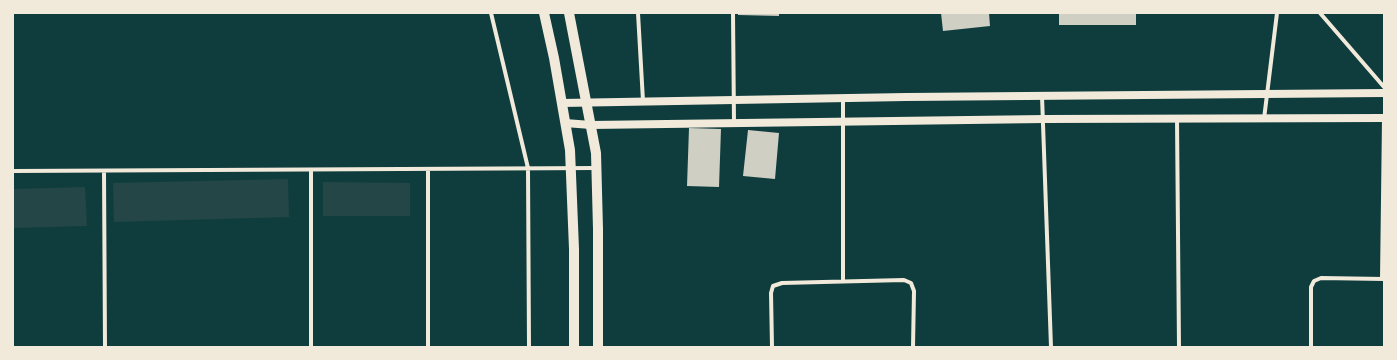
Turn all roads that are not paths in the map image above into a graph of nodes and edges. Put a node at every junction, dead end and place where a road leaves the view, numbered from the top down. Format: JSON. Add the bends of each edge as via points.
{"nodes":[{"id":1,"x":491,"y":13,"type":"edge"},
{"id":2,"x":544,"y":13,"type":"edge"},
{"id":3,"x":569,"y":13,"type":"edge"},
{"id":4,"x":638,"y":13,"type":"edge"},
{"id":5,"x":733,"y":13,"type":"edge"},
{"id":6,"x":1277,"y":13,"type":"edge"},
{"id":7,"x":1320,"y":13,"type":"edge"},
{"id":8,"x":1384,"y":87,"type":"edge"},
{"id":9,"x":1384,"y":93,"type":"edge"},
{"id":10,"x":1268,"y":94,"type":"junction"},
{"id":11,"x":1042,"y":96,"type":"junction"},
{"id":12,"x":843,"y":98,"type":"junction"},
{"id":13,"x":734,"y":100,"type":"junction"},
{"id":14,"x":643,"y":102,"type":"junction"},
{"id":15,"x":562,"y":103,"type":"junction"},
{"id":16,"x":587,"y":103,"type":"junction"},
{"id":17,"x":1384,"y":118,"type":"edge"},
{"id":18,"x":1044,"y":119,"type":"junction"},
{"id":19,"x":1177,"y":119,"type":"junction"},
{"id":20,"x":1264,"y":119,"type":"junction"},
{"id":21,"x":844,"y":122,"type":"junction"},
{"id":22,"x":565,"y":123,"type":"junction"},
{"id":23,"x":734,"y":123,"type":"junction"},
{"id":24,"x":591,"y":125,"type":"junction"},
{"id":25,"x":528,"y":168,"type":"junction"},
{"id":26,"x":571,"y":168,"type":"junction"},
{"id":27,"x":596,"y":168,"type":"junction"},
{"id":28,"x":428,"y":169,"type":"junction"},
{"id":29,"x":311,"y":170,"type":"junction"},
{"id":30,"x":13,"y":171,"type":"edge"},
{"id":31,"x":104,"y":171,"type":"junction"},
{"id":32,"x":1383,"y":279,"type":"edge"},
{"id":33,"x":843,"y":280,"type":"junction"},
{"id":34,"x":105,"y":347,"type":"edge"},
{"id":35,"x":312,"y":347,"type":"edge"},
{"id":36,"x":428,"y":347,"type":"edge"},
{"id":37,"x":529,"y":347,"type":"edge"},
{"id":38,"x":574,"y":347,"type":"edge"},
{"id":39,"x":598,"y":347,"type":"edge"},
{"id":40,"x":772,"y":347,"type":"edge"},
{"id":41,"x":913,"y":347,"type":"edge"},
{"id":42,"x":1051,"y":347,"type":"edge"},
{"id":43,"x":1178,"y":347,"type":"edge"},
{"id":44,"x":1311,"y":347,"type":"edge"}],
"edges":[{"from":1,"to":25,"type":"street"},
{"from":2,"to":15,"type":"main road"},
{"from":3,"to":16,"type":"main road"},
{"from":4,"to":14,"type":"street"},
{"from":5,"to":13,"type":"street"},
{"from":6,"to":10,"type":"street"},
{"from":7,"to":8,"type":"street"},
{"from":9,"to":10,"type":"main road"},
{"from":10,"to":11,"type":"main road"},
{"from":10,"to":20,"type":"street"},
{"from":11,"to":12,"type":"main road"},
{"from":11,"to":18,"type":"street"},
{"from":12,"to":13,"type":"main road"},
{"from":12,"to":21,"type":"street"},
{"from":13,"to":14,"type":"main road"},
{"from":13,"to":23,"type":"street"},
{"from":14,"to":16,"type":"main road"},
{"from":15,"to":16,"type":"main road"},
{"from":15,"to":22,"type":"main road"},
{"from":16,"to":24,"type":"main road"},
{"from":17,"to":20,"type":"main road"},
{"from":17,"to":32,"type":"street"},
{"from":18,"to":19,"type":"main road"},
{"from":18,"to":21,"type":"main road"},
{"from":18,"to":42,"type":"street"},
{"from":19,"to":20,"type":"main road"},
{"from":19,"to":43,"type":"street"},
{"from":21,"to":23,"type":"main road"},
{"from":21,"to":33,"type":"street"},
{"from":22,"to":24,"type":"main road"},
{"from":22,"to":26,"type":"main road"},
{"from":23,"to":24,"type":"main road"},
{"from":24,"to":27,"type":"main road"},
{"from":25,"to":26,"type":"street"},
{"from":25,"to":28,"type":"street"},
{"from":25,"to":37,"type":"street"},
{"from":26,"to":27,"type":"street"},
{"from":26,"to":38,"type":"main road"},
{"from":27,"to":39,"type":"main road"},
{"from":28,"to":29,"type":"street"},
{"from":28,"to":36,"type":"street"},
{"from":29,"to":31,"type":"street"},
{"from":29,"to":35,"type":"street"},
{"from":30,"to":31,"type":"street"},
{"from":31,"to":34,"type":"street"},
{"from":32,"to":44,"type":"street","via":[[1321,278],[1314,281],[1311,288]]},
{"from":33,"to":40,"type":"street","via":[[782,282],[773,286]]},
{"from":33,"to":41,"type":"street","via":[[904,280],[910,283],[914,291]]}]}
